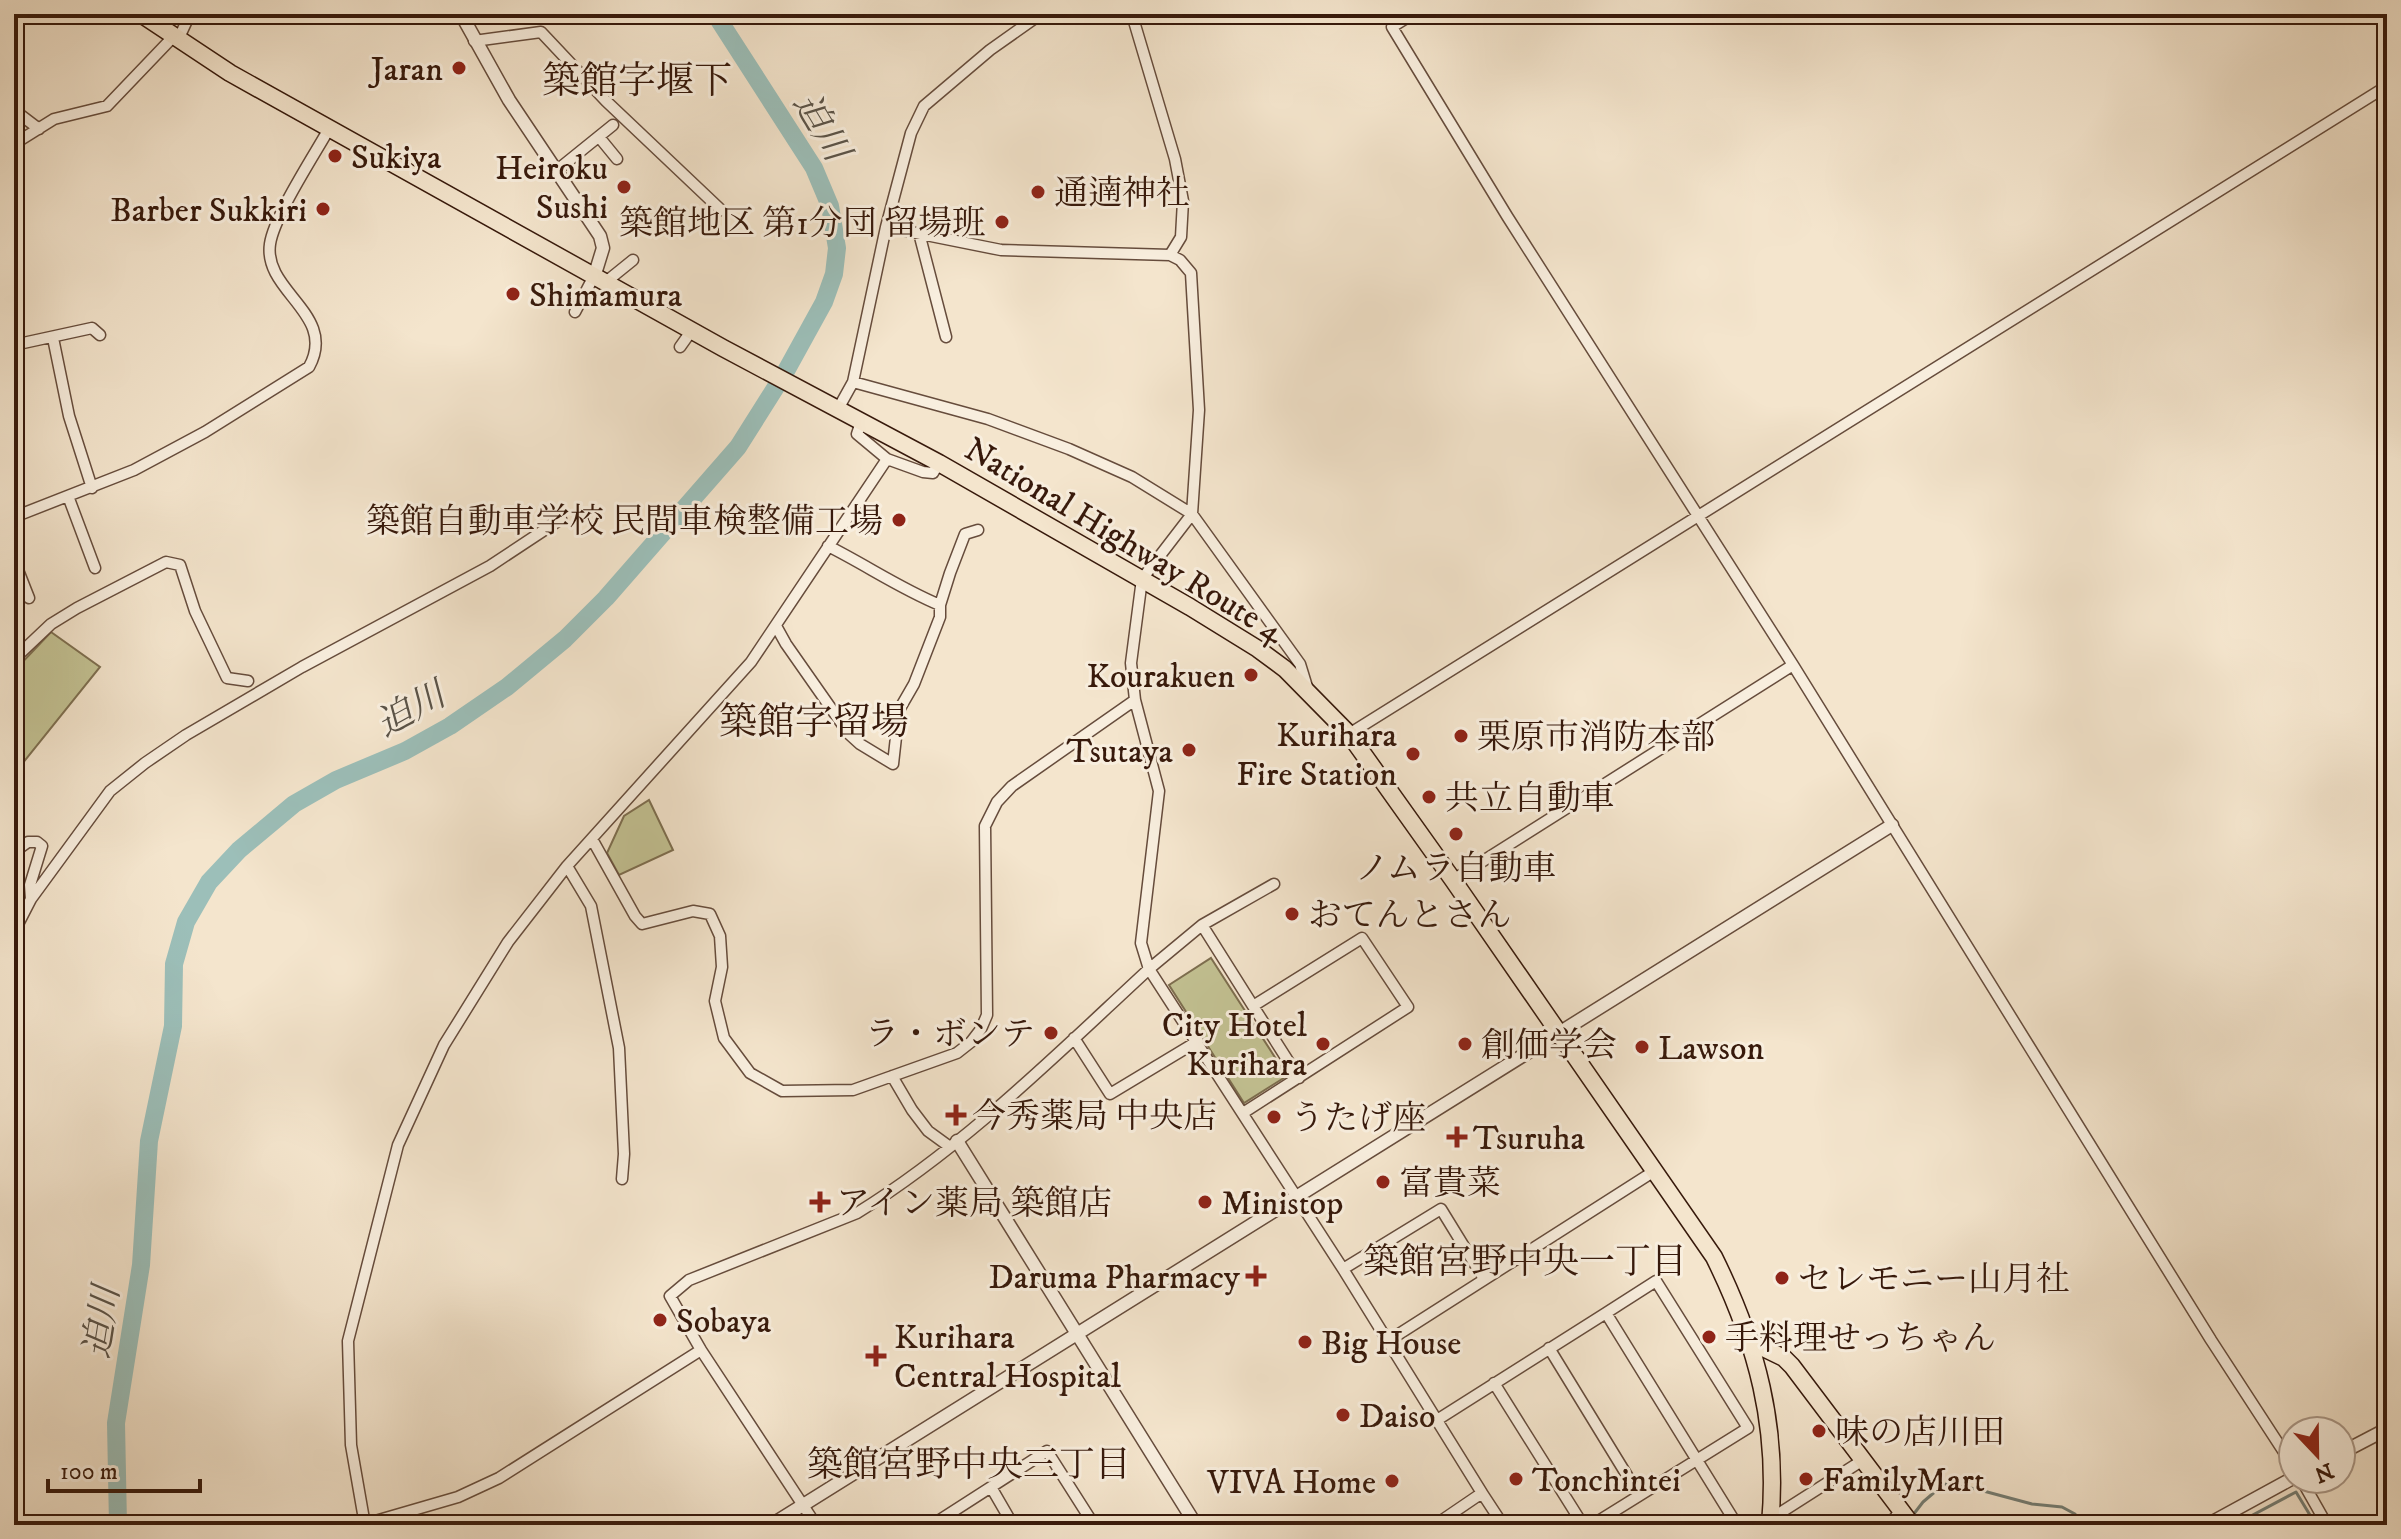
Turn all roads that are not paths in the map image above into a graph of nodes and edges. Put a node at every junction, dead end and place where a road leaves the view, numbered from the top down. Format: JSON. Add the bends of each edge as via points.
{"nodes":[{"id":1,"x":141,"y":14,"type":"edge"},
{"id":2,"x":190,"y":14,"type":"edge"},
{"id":3,"x":461,"y":14,"type":"edge"},
{"id":4,"x":1041,"y":14,"type":"edge"},
{"id":5,"x":1413,"y":14,"type":"edge"},
{"id":6,"x":1133,"y":18,"type":"dead end"},
{"id":7,"x":176,"y":38,"type":"junction"},
{"id":8,"x":474,"y":41,"type":"junction"},
{"id":9,"x":2387,"y":86,"type":"edge"},
{"id":10,"x":14,"y":110,"type":"edge"},
{"id":11,"x":613,"y":125,"type":"dead end"},
{"id":12,"x":330,"y":127,"type":"junction"},
{"id":13,"x":39,"y":129,"type":"junction"},
{"id":14,"x":599,"y":137,"type":"junction"},
{"id":15,"x":14,"y":144,"type":"edge"},
{"id":16,"x":617,"y":159,"type":"dead end"},
{"id":17,"x":556,"y":171,"type":"junction"},
{"id":18,"x":721,"y":210,"type":"dead end"},
{"id":19,"x":886,"y":227,"type":"junction"},
{"id":20,"x":919,"y":233,"type":"junction"},
{"id":21,"x":1170,"y":255,"type":"junction"},
{"id":22,"x":633,"y":260,"type":"dead end"},
{"id":23,"x":601,"y":278,"type":"junction"},
{"id":24,"x":575,"y":312,"type":"dead end"},
{"id":25,"x":692,"y":330,"type":"junction"},
{"id":26,"x":100,"y":335,"type":"dead end"},
{"id":27,"x":946,"y":337,"type":"dead end"},
{"id":28,"x":53,"y":338,"type":"junction"},
{"id":29,"x":14,"y":345,"type":"edge"},
{"id":30,"x":680,"y":347,"type":"dead end"},
{"id":31,"x":853,"y":382,"type":"junction"},
{"id":32,"x":833,"y":406,"type":"junction"},
{"id":33,"x":861,"y":422,"type":"junction"},
{"id":34,"x":887,"y":459,"type":"junction"},
{"id":35,"x":939,"y":463,"type":"junction"},
{"id":36,"x":92,"y":488,"type":"junction"},
{"id":37,"x":68,"y":496,"type":"junction"},
{"id":38,"x":1192,"y":514,"type":"junction"},
{"id":39,"x":1696,"y":516,"type":"junction"},
{"id":40,"x":14,"y":517,"type":"edge"},
{"id":41,"x":561,"y":519,"type":"dead end"},
{"id":42,"x":978,"y":530,"type":"dead end"},
{"id":43,"x":828,"y":546,"type":"junction"},
{"id":44,"x":14,"y":560,"type":"edge"},
{"id":45,"x":95,"y":568,"type":"dead end"},
{"id":46,"x":1142,"y":579,"type":"junction"},
{"id":47,"x":19,"y":584,"type":"edge"},
{"id":48,"x":29,"y":598,"type":"dead end"},
{"id":49,"x":940,"y":605,"type":"junction"},
{"id":50,"x":776,"y":626,"type":"junction"},
{"id":51,"x":14,"y":659,"type":"edge"},
{"id":52,"x":1793,"y":665,"type":"junction"},
{"id":53,"x":248,"y":681,"type":"dead end"},
{"id":54,"x":1309,"y":691,"type":"junction"},
{"id":55,"x":1135,"y":700,"type":"junction"},
{"id":56,"x":1349,"y":734,"type":"junction"},
{"id":57,"x":1892,"y":825,"type":"junction"},
{"id":58,"x":592,"y":839,"type":"junction"},
{"id":59,"x":14,"y":852,"type":"edge"},
{"id":60,"x":567,"y":866,"type":"junction"},
{"id":61,"x":1453,"y":880,"type":"junction"},
{"id":62,"x":1274,"y":884,"type":"dead end"},
{"id":63,"x":31,"y":899,"type":"junction"},
{"id":64,"x":1202,"y":925,"type":"junction"},
{"id":65,"x":14,"y":932,"type":"edge"},
{"id":66,"x":1149,"y":969,"type":"junction"},
{"id":67,"x":1253,"y":1006,"type":"junction"},
{"id":68,"x":1558,"y":1032,"type":"junction"},
{"id":69,"x":1074,"y":1038,"type":"junction"},
{"id":70,"x":1198,"y":1041,"type":"junction"},
{"id":71,"x":892,"y":1076,"type":"junction"},
{"id":72,"x":1299,"y":1078,"type":"junction"},
{"id":73,"x":1243,"y":1113,"type":"junction"},
{"id":74,"x":953,"y":1144,"type":"junction"},
{"id":75,"x":1656,"y":1170,"type":"junction"},
{"id":76,"x":622,"y":1179,"type":"dead end"},
{"id":77,"x":1296,"y":1197,"type":"junction"},
{"id":78,"x":1343,"y":1269,"type":"junction"},
{"id":79,"x":1484,"y":1279,"type":"junction"},
{"id":80,"x":1606,"y":1313,"type":"junction"},
{"id":81,"x":1077,"y":1333,"type":"junction"},
{"id":82,"x":1388,"y":1341,"type":"junction"},
{"id":83,"x":1751,"y":1342,"type":"junction"},
{"id":84,"x":1549,"y":1348,"type":"junction"},
{"id":85,"x":701,"y":1350,"type":"junction"},
{"id":86,"x":1494,"y":1383,"type":"junction"},
{"id":87,"x":1437,"y":1420,"type":"junction"},
{"id":88,"x":2387,"y":1429,"type":"edge"},
{"id":89,"x":2277,"y":1441,"type":"edge"},
{"id":90,"x":2357,"y":1445,"type":"edge"},
{"id":91,"x":1697,"y":1460,"type":"junction"},
{"id":92,"x":1863,"y":1460,"type":"junction"},
{"id":93,"x":991,"y":1487,"type":"junction"},
{"id":94,"x":2277,"y":1487,"type":"edge"},
{"id":95,"x":1482,"y":1493,"type":"junction"},
{"id":96,"x":1639,"y":1495,"type":"junction"},
{"id":97,"x":2310,"y":1495,"type":"edge"},
{"id":98,"x":804,"y":1505,"type":"junction"},
{"id":99,"x":1906,"y":1517,"type":"edge"},
{"id":100,"x":1770,"y":1520,"type":"edge"},
{"id":101,"x":365,"y":1524,"type":"edge"},
{"id":102,"x":771,"y":1525,"type":"edge"},
{"id":103,"x":816,"y":1525,"type":"edge"},
{"id":104,"x":932,"y":1525,"type":"edge"},
{"id":105,"x":1013,"y":1525,"type":"edge"},
{"id":106,"x":1094,"y":1525,"type":"edge"},
{"id":107,"x":1196,"y":1525,"type":"edge"},
{"id":108,"x":1435,"y":1525,"type":"edge"},
{"id":109,"x":1503,"y":1525,"type":"edge"},
{"id":110,"x":1583,"y":1525,"type":"edge"},
{"id":111,"x":1592,"y":1525,"type":"edge"},
{"id":112,"x":1737,"y":1525,"type":"edge"},
{"id":113,"x":1888,"y":1525,"type":"edge"},
{"id":114,"x":2207,"y":1525,"type":"edge"},
{"id":115,"x":2327,"y":1525,"type":"edge"}],
"edges":[{"from":1,"to":7,"type":"main road","name":"National Highway Route 4"},
{"from":2,"to":7,"type":"street"},
{"from":3,"to":8,"type":"street"},
{"from":4,"to":19,"type":"street","via":[[924,106],[911,133]]},
{"from":5,"to":39,"type":"street","via":[[1392,27]]},
{"from":6,"to":21,"type":"street","via":[[1183,201],[1181,237]]},
{"from":7,"to":12,"type":"main road","name":"National Highway Route 4"},
{"from":7,"to":13,"type":"street","via":[[107,106],[65,115]]},
{"from":8,"to":17,"type":"street"},
{"from":8,"to":18,"type":"street","via":[[541,32]]},
{"from":9,"to":39,"type":"street"},
{"from":10,"to":13,"type":"street"},
{"from":11,"to":14,"type":"street"},
{"from":12,"to":23,"type":"main road","name":"National Highway Route 4"},
{"from":12,"to":36,"type":"street","via":[[275,227],[270,246],[279,278],[315,331],[309,367],[205,432]]},
{"from":13,"to":15,"type":"street"},
{"from":14,"to":16,"type":"street"},
{"from":14,"to":17,"type":"street"},
{"from":17,"to":23,"type":"street","via":[[602,242]]},
{"from":19,"to":20,"type":"street"},
{"from":19,"to":31,"type":"street"},
{"from":20,"to":21,"type":"street","via":[[1001,250]]},
{"from":20,"to":27,"type":"street"},
{"from":21,"to":38,"type":"street","via":[[1191,273],[1199,410]]},
{"from":22,"to":23,"type":"street"},
{"from":23,"to":24,"type":"street"},
{"from":23,"to":25,"type":"main road","name":"National Highway Route 4"},
{"from":25,"to":30,"type":"street"},
{"from":25,"to":32,"type":"main road","name":"National Highway Route 4"},
{"from":26,"to":28,"type":"street","via":[[92,328]]},
{"from":28,"to":29,"type":"street"},
{"from":28,"to":36,"type":"street","via":[[69,416]]},
{"from":31,"to":32,"type":"street"},
{"from":31,"to":38,"type":"street","via":[[988,419],[1069,449],[1132,477]]},
{"from":32,"to":33,"type":"main road","name":"National Highway Route 4"},
{"from":33,"to":34,"type":"street","via":[[857,434]]},
{"from":33,"to":35,"type":"main road","name":"National Highway Route 4"},
{"from":34,"to":35,"type":"street","via":[[933,473]]},
{"from":34,"to":43,"type":"street"},
{"from":35,"to":46,"type":"main road","name":"National Highway Route 4"},
{"from":36,"to":37,"type":"street"},
{"from":37,"to":40,"type":"street"},
{"from":37,"to":45,"type":"street"},
{"from":38,"to":46,"type":"street"},
{"from":38,"to":54,"type":"street","via":[[1300,664]]},
{"from":39,"to":52,"type":"street"},
{"from":39,"to":56,"type":"street"},
{"from":41,"to":63,"type":"street","via":[[490,566],[302,667],[145,763],[110,791]]},
{"from":42,"to":49,"type":"street","via":[[965,534]]},
{"from":43,"to":49,"type":"street"},
{"from":43,"to":50,"type":"street"},
{"from":44,"to":47,"type":"street"},
{"from":46,"to":54,"type":"main road","name":"National Highway Route 4","via":[[1258,649]]},
{"from":46,"to":55,"type":"street","via":[[1131,663]]},
{"from":47,"to":48,"type":"street"},
{"from":49,"to":50,"type":"street","via":[[914,684],[899,710],[893,764],[849,734]]},
{"from":50,"to":58,"type":"street","via":[[751,662]]},
{"from":51,"to":53,"type":"street","via":[[51,624],[166,562],[180,565],[227,678]]},
{"from":52,"to":57,"type":"street"},
{"from":52,"to":61,"type":"street"},
{"from":54,"to":56,"type":"main road","name":"National Highway Route 4"},
{"from":55,"to":66,"type":"street","via":[[1159,791],[1141,943]]},
{"from":55,"to":71,"type":"street","via":[[1034,768],[997,802],[985,826],[987,1015],[957,1053]]},
{"from":56,"to":61,"type":"main road","name":"National Highway Route 4"},
{"from":57,"to":68,"type":"street"},
{"from":57,"to":89,"type":"street"},
{"from":58,"to":60,"type":"street"},
{"from":58,"to":71,"type":"street","via":[[642,924],[693,911],[710,914],[720,936],[722,967],[715,1001],[724,1038],[750,1073],[782,1091],[853,1090]]},
{"from":59,"to":63,"type":"street","via":[[28,842],[42,846]]},
{"from":60,"to":76,"type":"street","via":[[591,906],[619,1048]]},
{"from":60,"to":101,"type":"street","via":[[508,942],[444,1045],[398,1145],[348,1341],[351,1445]]},
{"from":61,"to":68,"type":"main road","name":"National Highway Route 4"},
{"from":62,"to":64,"type":"street"},
{"from":63,"to":65,"type":"street"},
{"from":64,"to":66,"type":"street"},
{"from":64,"to":67,"type":"street"},
{"from":66,"to":69,"type":"street"},
{"from":66,"to":70,"type":"street"},
{"from":67,"to":72,"type":"street"},
{"from":67,"to":72,"type":"street","via":[[1362,938],[1408,1007]]},
{"from":68,"to":75,"type":"main road","name":"National Highway Route 4"},
{"from":68,"to":77,"type":"street"},
{"from":69,"to":70,"type":"street","via":[[1110,1094]]},
{"from":69,"to":74,"type":"street"},
{"from":70,"to":73,"type":"street"},
{"from":71,"to":74,"type":"street","via":[[928,1131]]},
{"from":72,"to":73,"type":"street"},
{"from":73,"to":77,"type":"street"},
{"from":74,"to":81,"type":"street"},
{"from":74,"to":85,"type":"street","via":[[857,1213],[689,1280],[670,1296]]},
{"from":75,"to":79,"type":"street"},
{"from":75,"to":83,"type":"main road","name":"National Highway Route 4","via":[[1714,1257]]},
{"from":77,"to":78,"type":"street"},
{"from":77,"to":81,"type":"street"},
{"from":78,"to":79,"type":"street","via":[[1441,1209]]},
{"from":78,"to":82,"type":"street"},
{"from":79,"to":82,"type":"street"},
{"from":80,"to":84,"type":"street"},
{"from":80,"to":91,"type":"street"},
{"from":80,"to":91,"type":"street","via":[[1656,1281],[1740,1414],[1748,1428]]},
{"from":81,"to":98,"type":"street"},
{"from":81,"to":107,"type":"street"},
{"from":82,"to":87,"type":"street"},
{"from":83,"to":92,"type":"main road","via":[[1792,1366]]},
{"from":83,"to":100,"type":"main road","name":"National Highway Route 4","via":[[1769,1435]]},
{"from":84,"to":86,"type":"street"},
{"from":84,"to":96,"type":"street"},
{"from":85,"to":98,"type":"street"},
{"from":85,"to":101,"type":"street","via":[[499,1478],[458,1497]]},
{"from":86,"to":87,"type":"street"},
{"from":86,"to":110,"type":"street"},
{"from":87,"to":95,"type":"street"},
{"from":88,"to":90,"type":"street"},
{"from":91,"to":96,"type":"street"},
{"from":91,"to":112,"type":"street"},
{"from":92,"to":99,"type":"main road"},
{"from":92,"to":100,"type":"street"},
{"from":93,"to":104,"type":"street"},
{"from":93,"to":105,"type":"street"},
{"from":93,"to":106,"type":"street","via":[[1047,1451]]},
{"from":94,"to":114,"type":"street"},
{"from":95,"to":108,"type":"street"},
{"from":95,"to":109,"type":"street"},
{"from":96,"to":111,"type":"street"},
{"from":97,"to":115,"type":"street"},
{"from":98,"to":102,"type":"street"},
{"from":98,"to":103,"type":"street"},
{"from":99,"to":113,"type":"street"}]}
